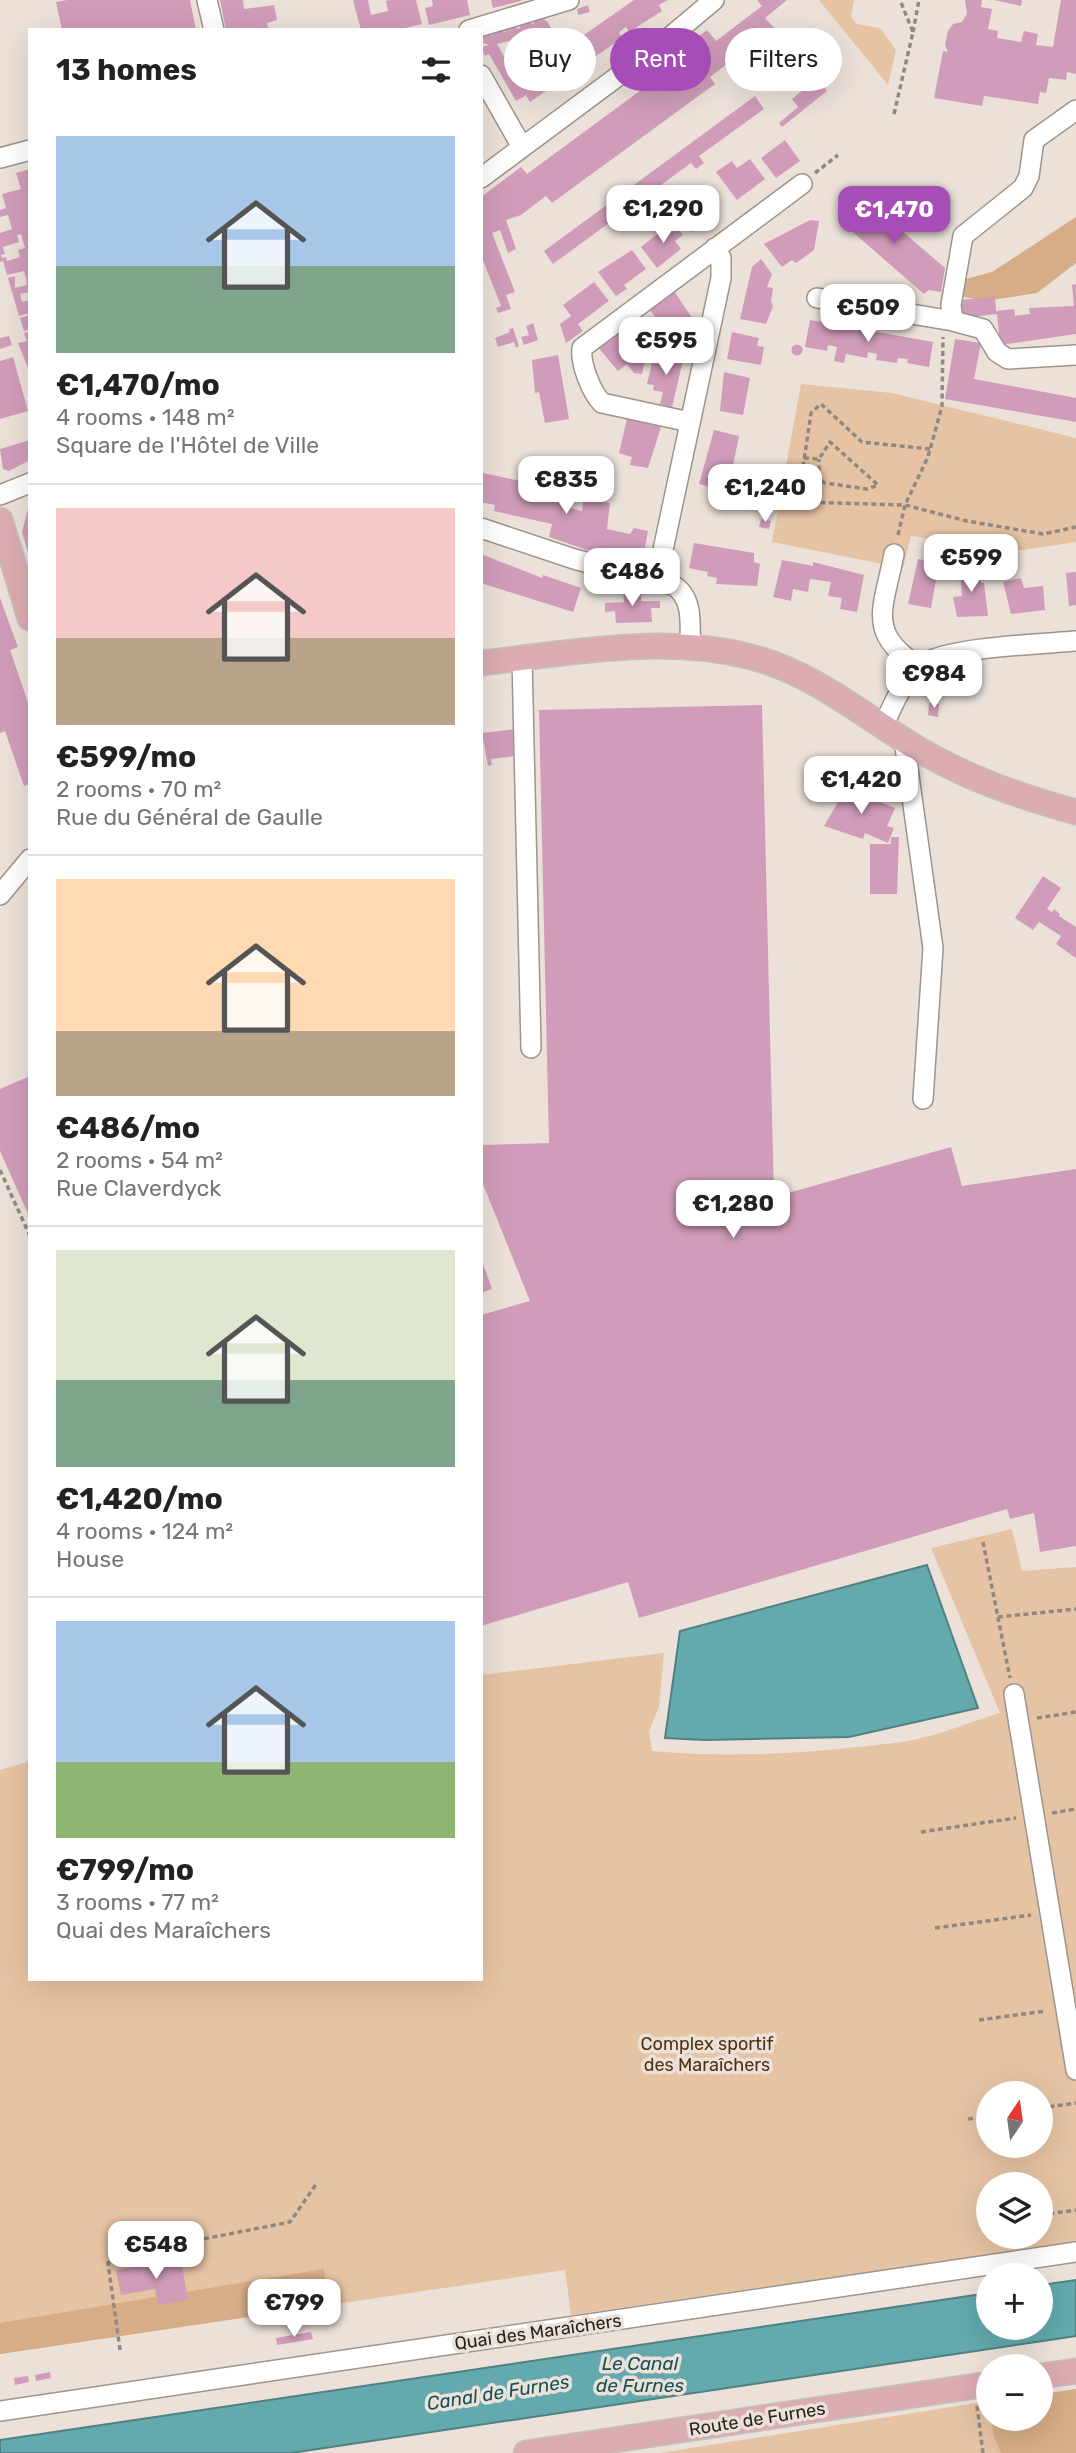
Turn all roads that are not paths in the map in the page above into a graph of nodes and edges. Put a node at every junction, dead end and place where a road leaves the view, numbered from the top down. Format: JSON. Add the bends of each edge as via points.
{"nodes":[{"id":1,"x":207,"y":0,"type":"edge"},
{"id":2,"x":569,"y":0,"type":"edge"},
{"id":3,"x":714,"y":0,"type":"edge"},
{"id":4,"x":548,"y":3,"type":"edge"},
{"id":5,"x":214,"y":28,"type":"edge"},
{"id":6,"x":475,"y":28,"type":"edge"},
{"id":7,"x":483,"y":79,"type":"edge"},
{"id":8,"x":1076,"y":110,"type":"edge"},
{"id":9,"x":522,"y":147,"type":"junction"},
{"id":10,"x":28,"y":151,"type":"edge"},
{"id":11,"x":0,"y":158,"type":"edge"},
{"id":12,"x":483,"y":176,"type":"edge"},
{"id":13,"x":802,"y":184,"type":"road end"},
{"id":14,"x":715,"y":248,"type":"junction"},
{"id":15,"x":817,"y":298,"type":"dead end"},
{"id":16,"x":948,"y":321,"type":"junction"},
{"id":17,"x":1076,"y":355,"type":"edge"},
{"id":18,"x":690,"y":422,"type":"junction"},
{"id":19,"x":28,"y":484,"type":"edge"},
{"id":20,"x":0,"y":495,"type":"edge"},
{"id":21,"x":0,"y":520,"type":"edge"},
{"id":22,"x":483,"y":529,"type":"edge"},
{"id":23,"x":894,"y":554,"type":"road end"},
{"id":24,"x":657,"y":578,"type":"junction"},
{"id":25,"x":28,"y":611,"type":"edge"},
{"id":26,"x":1076,"y":640,"type":"edge"},
{"id":27,"x":690,"y":647,"type":"junction"},
{"id":28,"x":522,"y":658,"type":"junction"},
{"id":29,"x":483,"y":663,"type":"edge"},
{"id":30,"x":919,"y":667,"type":"junction"},
{"id":31,"x":883,"y":726,"type":"junction"},
{"id":32,"x":904,"y":740,"type":"junction"},
{"id":33,"x":1076,"y":812,"type":"edge"},
{"id":34,"x":28,"y":861,"type":"edge"},
{"id":35,"x":0,"y":895,"type":"edge"},
{"id":36,"x":531,"y":1048,"type":"dead end"},
{"id":37,"x":923,"y":1099,"type":"dead end"},
{"id":38,"x":1014,"y":1694,"type":"road end"},
{"id":39,"x":1076,"y":2070,"type":"edge"},
{"id":40,"x":1076,"y":2252,"type":"edge"},
{"id":41,"x":1076,"y":2371,"type":"edge"},
{"id":42,"x":1053,"y":2374,"type":"edge"},
{"id":43,"x":976,"y":2386,"type":"edge"},
{"id":44,"x":0,"y":2412,"type":"edge"},
{"id":45,"x":526,"y":2453,"type":"edge"}],
"edges":[{"from":1,"to":5,"type":"street"},
{"from":2,"to":4,"type":"street"},
{"from":3,"to":9,"type":"street"},
{"from":4,"to":6,"type":"street"},
{"from":7,"to":9,"type":"street"},
{"from":8,"to":16,"type":"street","via":[[1034,139],[1027,183],[966,232],[956,260]]},
{"from":9,"to":12,"type":"street"},
{"from":10,"to":11,"type":"street"},
{"from":13,"to":14,"type":"street"},
{"from":14,"to":18,"type":"street","via":[[722,272]]},
{"from":14,"to":18,"type":"street","via":[[589,340],[582,350],[593,390],[602,403]]},
{"from":15,"to":16,"type":"street"},
{"from":16,"to":17,"type":"street","via":[[982,329],[997,352],[1008,359]]},
{"from":18,"to":24,"type":"street"},
{"from":19,"to":20,"type":"street"},
{"from":21,"to":25,"type":"main road"},
{"from":22,"to":24,"type":"street","via":[[574,559]]},
{"from":23,"to":30,"type":"street","via":[[882,626],[893,649]]},
{"from":24,"to":27,"type":"street","via":[[687,598]]},
{"from":26,"to":30,"type":"street","via":[[946,655]]},
{"from":27,"to":28,"type":"main road","via":[[630,646]]},
{"from":27,"to":31,"type":"main road","via":[[773,664]]},
{"from":28,"to":29,"type":"main road"},
{"from":28,"to":36,"type":"street"},
{"from":30,"to":31,"type":"street"},
{"from":31,"to":32,"type":"main road"},
{"from":32,"to":33,"type":"main road","via":[[988,785]]},
{"from":32,"to":37,"type":"street","via":[[933,948]]},
{"from":34,"to":35,"type":"street"},
{"from":38,"to":39,"type":"street"},
{"from":40,"to":44,"type":"street","name":"Quai des Maraîchers"},
{"from":41,"to":42,"type":"main road"},
{"from":43,"to":45,"type":"main road","name":"Route de Furnes"}]}
